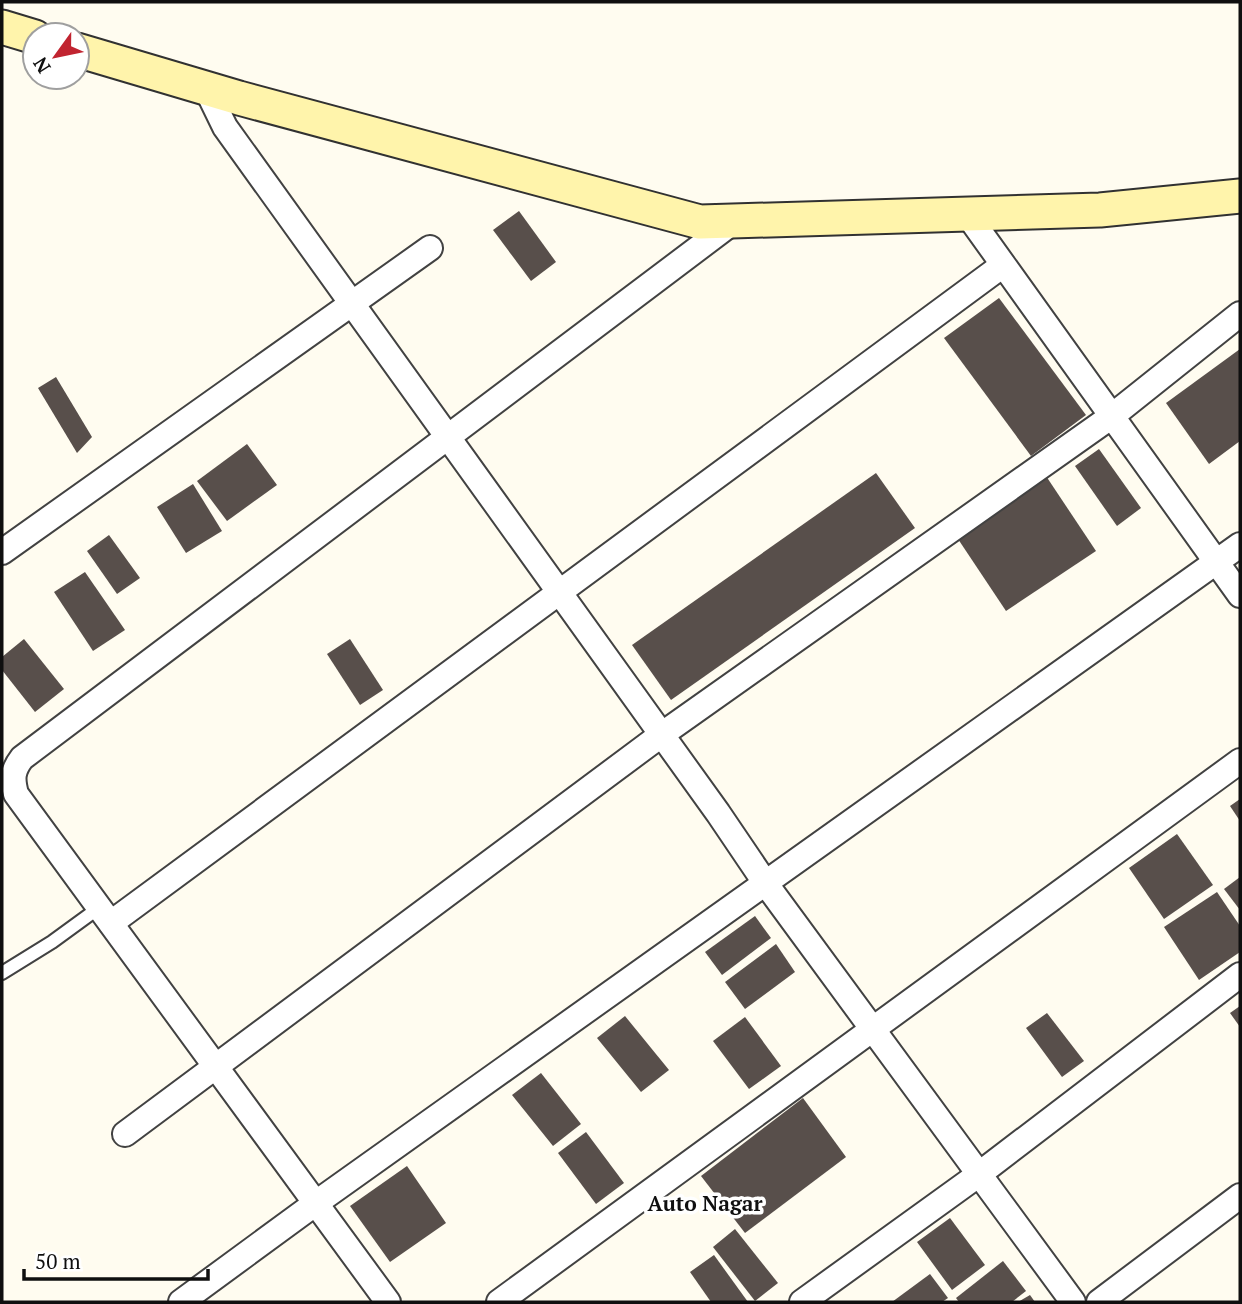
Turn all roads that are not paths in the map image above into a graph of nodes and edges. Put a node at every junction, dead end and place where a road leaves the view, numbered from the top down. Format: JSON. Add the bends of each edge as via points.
{"nodes":[{"id":1,"x":2,"y":27,"type":"edge"},
{"id":2,"x":21,"y":33,"type":"edge"},
{"id":3,"x":91,"y":54,"type":"edge"},
{"id":4,"x":206,"y":88,"type":"junction"},
{"id":5,"x":1240,"y":196,"type":"edge"},
{"id":6,"x":967,"y":214,"type":"junction"},
{"id":7,"x":733,"y":222,"type":"junction"},
{"id":8,"x":430,"y":248,"type":"dead end"},
{"id":9,"x":1003,"y":265,"type":"junction"},
{"id":10,"x":351,"y":303,"type":"junction"},
{"id":11,"x":1240,"y":314,"type":"edge"},
{"id":12,"x":1112,"y":416,"type":"junction"},
{"id":13,"x":447,"y":436,"type":"junction"},
{"id":14,"x":1240,"y":545,"type":"edge"},
{"id":15,"x":2,"y":552,"type":"edge"},
{"id":16,"x":1216,"y":562,"type":"junction"},
{"id":17,"x":559,"y":592,"type":"junction"},
{"id":18,"x":1240,"y":595,"type":"edge"},
{"id":19,"x":661,"y":735,"type":"junction"},
{"id":20,"x":1240,"y":761,"type":"edge"},
{"id":21,"x":766,"y":884,"type":"junction"},
{"id":22,"x":105,"y":915,"type":"junction"},
{"id":23,"x":2,"y":973,"type":"edge"},
{"id":24,"x":1240,"y":975,"type":"edge"},
{"id":25,"x":873,"y":1029,"type":"junction"},
{"id":26,"x":216,"y":1066,"type":"junction"},
{"id":27,"x":125,"y":1134,"type":"dead end"},
{"id":28,"x":978,"y":1175,"type":"junction"},
{"id":29,"x":1240,"y":1196,"type":"edge"},
{"id":30,"x":316,"y":1203,"type":"junction"},
{"id":31,"x":181,"y":1302,"type":"edge"},
{"id":32,"x":388,"y":1302,"type":"edge"},
{"id":33,"x":499,"y":1302,"type":"edge"},
{"id":34,"x":802,"y":1302,"type":"edge"},
{"id":35,"x":1073,"y":1302,"type":"edge"},
{"id":36,"x":1099,"y":1302,"type":"edge"}],
"edges":[{"from":1,"to":2,"type":"main road"},
{"from":3,"to":4,"type":"main road"},
{"from":4,"to":7,"type":"main road","via":[[674,217]]},
{"from":4,"to":10,"type":"street","via":[[225,127]]},
{"from":5,"to":6,"type":"main road","via":[[1100,210]]},
{"from":6,"to":7,"type":"main road"},
{"from":6,"to":9,"type":"street"},
{"from":7,"to":13,"type":"street"},
{"from":8,"to":10,"type":"street"},
{"from":9,"to":12,"type":"street"},
{"from":9,"to":17,"type":"street"},
{"from":10,"to":13,"type":"street"},
{"from":10,"to":15,"type":"street"},
{"from":11,"to":12,"type":"street"},
{"from":12,"to":16,"type":"street"},
{"from":12,"to":19,"type":"street"},
{"from":13,"to":17,"type":"street"},
{"from":13,"to":22,"type":"street","via":[[15,767],[16,794]]},
{"from":14,"to":16,"type":"street"},
{"from":16,"to":18,"type":"street"},
{"from":16,"to":21,"type":"street"},
{"from":17,"to":19,"type":"street"},
{"from":17,"to":22,"type":"street"},
{"from":19,"to":21,"type":"street"},
{"from":19,"to":26,"type":"street"},
{"from":20,"to":25,"type":"street"},
{"from":21,"to":25,"type":"street"},
{"from":21,"to":30,"type":"street"},
{"from":22,"to":23,"type":"lane"},
{"from":22,"to":26,"type":"street"},
{"from":24,"to":28,"type":"street"},
{"from":25,"to":28,"type":"street"},
{"from":25,"to":33,"type":"street"},
{"from":26,"to":27,"type":"street"},
{"from":26,"to":30,"type":"street"},
{"from":28,"to":34,"type":"street"},
{"from":28,"to":35,"type":"street"},
{"from":29,"to":36,"type":"street"},
{"from":30,"to":31,"type":"street"},
{"from":30,"to":32,"type":"street"}]}
